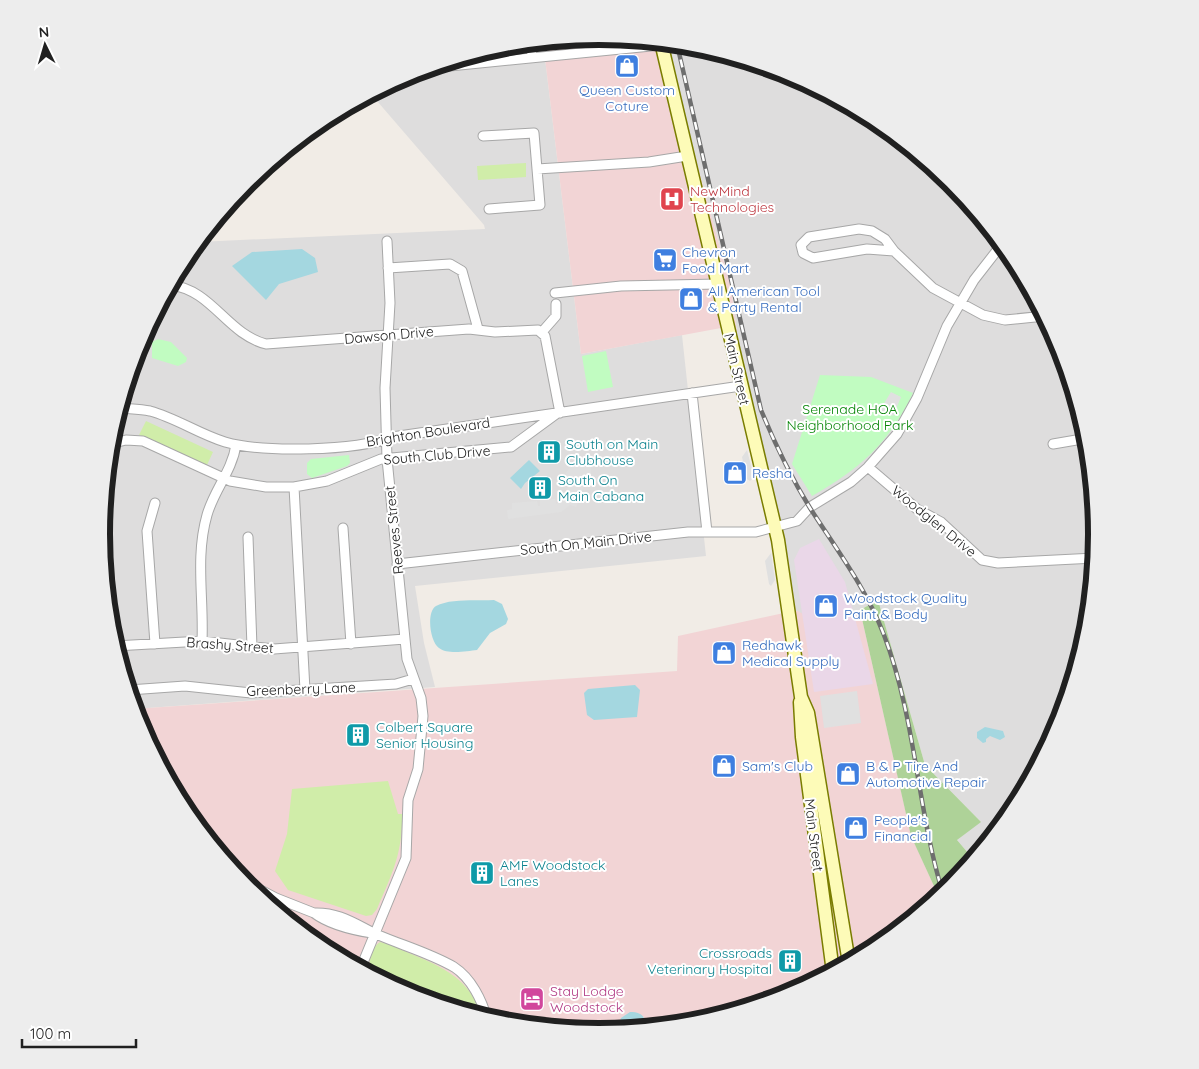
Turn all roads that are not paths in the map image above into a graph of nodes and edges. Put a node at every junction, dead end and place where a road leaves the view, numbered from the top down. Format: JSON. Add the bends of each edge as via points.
{"nodes":[{"id":1,"x":638,"y":47,"type":"edge"},
{"id":2,"x":662,"y":49,"type":"edge"},
{"id":3,"x":531,"y":50,"type":"edge"},
{"id":4,"x":532,"y":58,"type":"junction"},
{"id":5,"x":464,"y":65,"type":"edge"},
{"id":6,"x":483,"y":136,"type":"dead end"},
{"id":7,"x":687,"y":156,"type":"junction"},
{"id":8,"x":537,"y":169,"type":"junction"},
{"id":9,"x":490,"y":209,"type":"dead end"},
{"id":10,"x":387,"y":242,"type":"dead end"},
{"id":11,"x":997,"y":250,"type":"edge"},
{"id":12,"x":894,"y":251,"type":"junction"},
{"id":13,"x":388,"y":268,"type":"junction"},
{"id":14,"x":718,"y":284,"type":"junction"},
{"id":15,"x":178,"y":287,"type":"edge"},
{"id":16,"x":555,"y":293,"type":"dead end"},
{"id":17,"x":959,"y":303,"type":"junction"},
{"id":18,"x":556,"y":304,"type":"dead end"},
{"id":19,"x":1038,"y":317,"type":"edge"},
{"id":20,"x":478,"y":329,"type":"junction"},
{"id":21,"x":542,"y":332,"type":"junction"},
{"id":22,"x":388,"y":335,"type":"junction"},
{"id":23,"x":741,"y":386,"type":"junction"},
{"id":24,"x":692,"y":393,"type":"junction"},
{"id":25,"x":127,"y":409,"type":"edge"},
{"id":26,"x":558,"y":413,"type":"junction"},
{"id":27,"x":1080,"y":439,"type":"edge"},
{"id":28,"x":385,"y":440,"type":"junction"},
{"id":29,"x":119,"y":442,"type":"edge"},
{"id":30,"x":1053,"y":444,"type":"dead end"},
{"id":31,"x":236,"y":445,"type":"junction"},
{"id":32,"x":387,"y":459,"type":"junction"},
{"id":33,"x":868,"y":467,"type":"junction"},
{"id":34,"x":224,"y":478,"type":"junction"},
{"id":35,"x":294,"y":487,"type":"junction"},
{"id":36,"x":155,"y":503,"type":"dead end"},
{"id":37,"x":343,"y":528,"type":"dead end"},
{"id":38,"x":774,"y":528,"type":"junction"},
{"id":39,"x":708,"y":532,"type":"junction"},
{"id":40,"x":248,"y":537,"type":"dead end"},
{"id":41,"x":1088,"y":558,"type":"edge"},
{"id":42,"x":397,"y":564,"type":"junction"},
{"id":43,"x":405,"y":639,"type":"junction"},
{"id":44,"x":202,"y":641,"type":"junction"},
{"id":45,"x":155,"y":644,"type":"junction"},
{"id":46,"x":351,"y":644,"type":"junction"},
{"id":47,"x":123,"y":646,"type":"edge"},
{"id":48,"x":252,"y":647,"type":"junction"},
{"id":49,"x":302,"y":647,"type":"junction"},
{"id":50,"x":413,"y":679,"type":"junction"},
{"id":51,"x":135,"y":690,"type":"edge"},
{"id":52,"x":305,"y":690,"type":"junction"},
{"id":53,"x":801,"y":697,"type":"junction"},
{"id":54,"x":264,"y":891,"type":"edge"},
{"id":55,"x":375,"y":933,"type":"junction"},
{"id":56,"x":848,"y":956,"type":"edge"},
{"id":57,"x":363,"y":963,"type":"edge"},
{"id":58,"x":832,"y":965,"type":"edge"},
{"id":59,"x":485,"y":1010,"type":"edge"}],
"edges":[{"from":1,"to":4,"type":"street"},
{"from":2,"to":7,"type":"main road","name":"Main Street"},
{"from":3,"to":4,"type":"street"},
{"from":4,"to":5,"type":"street"},
{"from":6,"to":8,"type":"street","via":[[534,133]]},
{"from":7,"to":8,"type":"street","via":[[649,162]]},
{"from":7,"to":14,"type":"main road","name":"Main Street"},
{"from":8,"to":9,"type":"street","via":[[540,205]]},
{"from":10,"to":13,"type":"street","name":"Reeves Street"},
{"from":11,"to":17,"type":"street","name":"South On Main Drive"},
{"from":12,"to":12,"type":"street","via":[[885,239],[866,229],[809,237],[801,245],[803,253],[812,258],[867,249]]},
{"from":12,"to":17,"type":"street","via":[[922,278]]},
{"from":13,"to":20,"type":"street","via":[[450,264],[462,271]]},
{"from":13,"to":22,"type":"street","name":"Reeves Street"},
{"from":14,"to":16,"type":"street","via":[[621,286]]},
{"from":14,"to":23,"type":"main road","name":"Main Street"},
{"from":15,"to":22,"type":"street","name":"Dawson Drive","via":[[202,296],[235,329],[266,344]]},
{"from":17,"to":19,"type":"street","via":[[994,318],[1018,320]]},
{"from":17,"to":33,"type":"street","name":"South On Main Drive","via":[[904,425]]},
{"from":18,"to":21,"type":"street","via":[[556,316]]},
{"from":20,"to":21,"type":"street","name":"Dawson Drive","via":[[495,332],[533,329]]},
{"from":20,"to":22,"type":"street","name":"Dawson Drive"},
{"from":21,"to":26,"type":"street"},
{"from":22,"to":28,"type":"street","name":"Reeves Street"},
{"from":23,"to":24,"type":"street","name":"Brighton Boulevard"},
{"from":23,"to":38,"type":"main road","name":"Main Street"},
{"from":24,"to":26,"type":"street","name":"Brighton Boulevard"},
{"from":24,"to":39,"type":"street"},
{"from":25,"to":31,"type":"street","name":"Brighton Boulevard","via":[[150,411]]},
{"from":26,"to":28,"type":"street","name":"Brighton Boulevard"},
{"from":26,"to":32,"type":"street","name":"South Club Drive","via":[[511,448]]},
{"from":27,"to":30,"type":"street"},
{"from":28,"to":31,"type":"street","name":"Brighton Boulevard","via":[[308,447]]},
{"from":28,"to":32,"type":"street","name":"Reeves Street"},
{"from":29,"to":34,"type":"street","name":"South Club Drive","via":[[143,441]]},
{"from":31,"to":34,"type":"street"},
{"from":32,"to":35,"type":"street","name":"South Club Drive","via":[[373,461],[320,483]]},
{"from":32,"to":42,"type":"street","name":"Reeves Street"},
{"from":33,"to":38,"type":"street","name":"South On Main Drive","via":[[797,521]]},
{"from":33,"to":41,"type":"street","name":"Woodglen Drive","via":[[917,509],[941,522],[982,560],[998,563]]},
{"from":34,"to":35,"type":"street","name":"South Club Drive","via":[[254,486]]},
{"from":34,"to":44,"type":"street","via":[[207,516],[200,557]]},
{"from":35,"to":49,"type":"street"},
{"from":36,"to":45,"type":"street","via":[[147,531]]},
{"from":37,"to":46,"type":"street"},
{"from":38,"to":39,"type":"street","name":"South On Main Drive"},
{"from":38,"to":53,"type":"main road","name":"Main Street"},
{"from":39,"to":42,"type":"street","name":"South On Main Drive"},
{"from":40,"to":48,"type":"street"},
{"from":42,"to":43,"type":"street","name":"Reeves Street"},
{"from":43,"to":46,"type":"street","name":"Brashy Street"},
{"from":43,"to":50,"type":"street","name":"Reeves Street"},
{"from":44,"to":45,"type":"street","name":"Brashy Street"},
{"from":44,"to":48,"type":"street","name":"Brashy Street"},
{"from":45,"to":47,"type":"street","name":"Brashy Street"},
{"from":46,"to":49,"type":"street","name":"Brashy Street"},
{"from":48,"to":49,"type":"street","name":"Brashy Street"},
{"from":49,"to":52,"type":"street"},
{"from":50,"to":52,"type":"street","name":"Greenberry Lane","via":[[396,684]]},
{"from":50,"to":55,"type":"street","name":"Reeves Street","via":[[421,698],[423,716],[418,769],[408,800],[406,858]]},
{"from":51,"to":52,"type":"street","name":"Greenberry Lane","via":[[185,686],[251,693]]},
{"from":53,"to":56,"type":"main road","name":"Main Street","via":[[808,713]]},
{"from":53,"to":58,"type":"main road","name":"Main Street","via":[[799,715]]},
{"from":54,"to":55,"type":"street","via":[[314,913],[325,913],[361,924]]},
{"from":55,"to":57,"type":"street","name":"Reeves Street"},
{"from":55,"to":59,"type":"street","via":[[455,968],[472,985]]}]}
